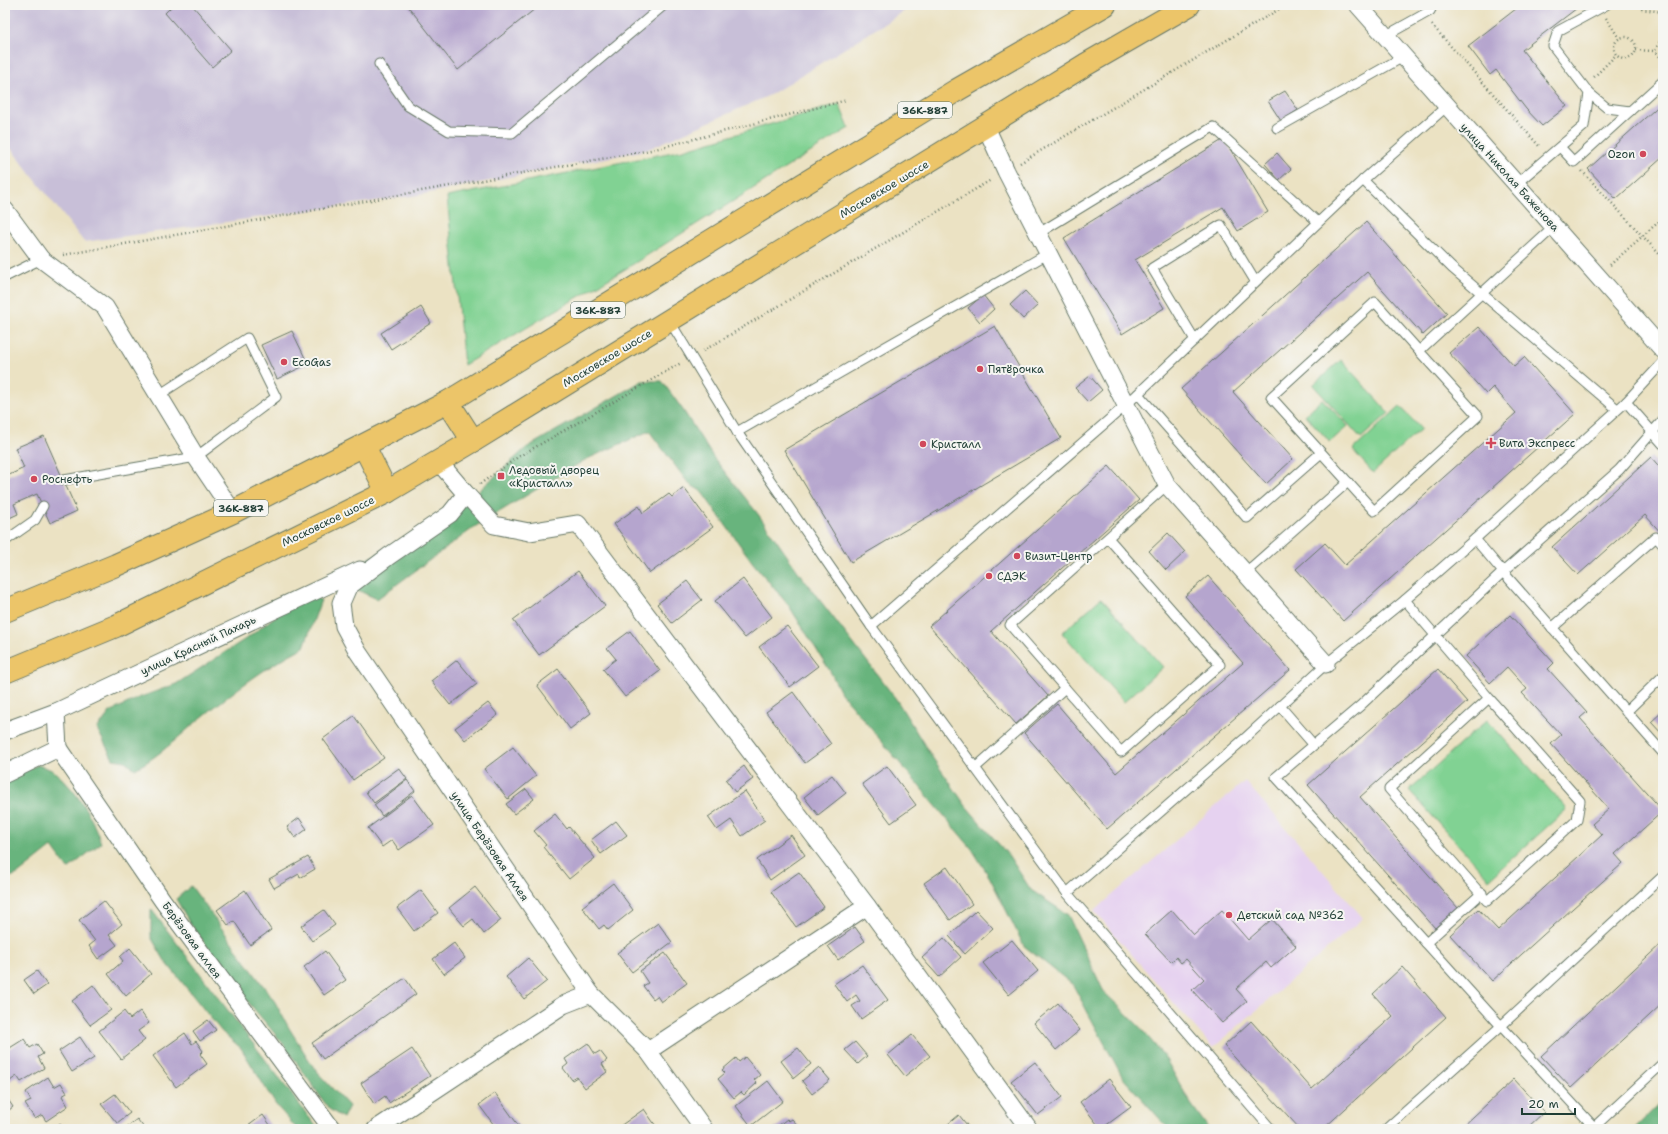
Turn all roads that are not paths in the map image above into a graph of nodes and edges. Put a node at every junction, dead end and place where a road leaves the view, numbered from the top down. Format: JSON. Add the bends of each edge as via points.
{"nodes":[{"id":1,"x":664,"y":5,"type":"edge"},
{"id":2,"x":1189,"y":5,"type":"edge"},
{"id":3,"x":1358,"y":5,"type":"edge"},
{"id":4,"x":1433,"y":5,"type":"edge"},
{"id":5,"x":1098,"y":7,"type":"edge"},
{"id":6,"x":1603,"y":7,"type":"edge"},
{"id":7,"x":1385,"y":36,"type":"junction"},
{"id":8,"x":1403,"y":57,"type":"junction"},
{"id":9,"x":379,"y":64,"type":"dead end"},
{"id":10,"x":1663,"y":81,"type":"edge"},
{"id":11,"x":1586,"y":90,"type":"junction"},
{"id":12,"x":1447,"y":106,"type":"junction"},
{"id":13,"x":1630,"y":111,"type":"junction"},
{"id":14,"x":986,"y":127,"type":"junction"},
{"id":15,"x":1278,"y":128,"type":"dead end"},
{"id":16,"x":1560,"y":147,"type":"junction"},
{"id":17,"x":1363,"y":180,"type":"junction"},
{"id":18,"x":1516,"y":184,"type":"junction"},
{"id":19,"x":5,"y":210,"type":"edge"},
{"id":20,"x":1318,"y":222,"type":"junction"},
{"id":21,"x":1554,"y":227,"type":"junction"},
{"id":22,"x":1039,"y":233,"type":"junction"},
{"id":23,"x":1049,"y":253,"type":"junction"},
{"id":24,"x":41,"y":259,"type":"junction"},
{"id":25,"x":5,"y":277,"type":"edge"},
{"id":26,"x":1255,"y":282,"type":"junction"},
{"id":27,"x":1482,"y":293,"type":"junction"},
{"id":28,"x":669,"y":320,"type":"junction"},
{"id":29,"x":1195,"y":340,"type":"junction"},
{"id":30,"x":1663,"y":350,"type":"edge"},
{"id":31,"x":1419,"y":351,"type":"junction"},
{"id":32,"x":1663,"y":362,"type":"edge"},
{"id":33,"x":159,"y":395,"type":"junction"},
{"id":34,"x":1132,"y":399,"type":"junction"},
{"id":35,"x":448,"y":402,"type":"junction"},
{"id":36,"x":1626,"y":402,"type":"junction"},
{"id":37,"x":1617,"y":410,"type":"junction"},
{"id":38,"x":1663,"y":420,"type":"edge"},
{"id":39,"x":737,"y":432,"type":"junction"},
{"id":40,"x":1651,"y":432,"type":"junction"},
{"id":41,"x":473,"y":441,"type":"junction"},
{"id":42,"x":1663,"y":444,"type":"edge"},
{"id":43,"x":364,"y":446,"type":"junction"},
{"id":44,"x":1321,"y":453,"type":"junction"},
{"id":45,"x":196,"y":457,"type":"junction"},
{"id":46,"x":438,"y":461,"type":"junction"},
{"id":47,"x":64,"y":480,"type":"dead end"},
{"id":48,"x":1348,"y":482,"type":"junction"},
{"id":49,"x":1167,"y":485,"type":"junction"},
{"id":50,"x":387,"y":492,"type":"junction"},
{"id":51,"x":466,"y":494,"type":"junction"},
{"id":52,"x":43,"y":506,"type":"dead end"},
{"id":53,"x":233,"y":512,"type":"junction"},
{"id":54,"x":1109,"y":539,"type":"junction"},
{"id":55,"x":1475,"y":539,"type":"junction"},
{"id":56,"x":5,"y":541,"type":"edge"},
{"id":57,"x":1663,"y":545,"type":"edge"},
{"id":58,"x":389,"y":556,"type":"junction"},
{"id":59,"x":1246,"y":572,"type":"junction"},
{"id":60,"x":1503,"y":572,"type":"junction"},
{"id":61,"x":1406,"y":600,"type":"junction"},
{"id":62,"x":5,"y":611,"type":"edge"},
{"id":63,"x":871,"y":626,"type":"junction"},
{"id":64,"x":1552,"y":628,"type":"junction"},
{"id":65,"x":1436,"y":636,"type":"junction"},
{"id":66,"x":1326,"y":664,"type":"junction"},
{"id":67,"x":5,"y":672,"type":"edge"},
{"id":68,"x":1663,"y":676,"type":"edge"},
{"id":69,"x":1065,"y":688,"type":"junction"},
{"id":70,"x":1489,"y":698,"type":"junction"},
{"id":71,"x":1280,"y":706,"type":"junction"},
{"id":72,"x":56,"y":712,"type":"junction"},
{"id":73,"x":1626,"y":712,"type":"junction"},
{"id":74,"x":5,"y":731,"type":"edge"},
{"id":75,"x":1313,"y":744,"type":"junction"},
{"id":76,"x":58,"y":748,"type":"junction"},
{"id":77,"x":1663,"y":753,"type":"edge"},
{"id":78,"x":976,"y":768,"type":"junction"},
{"id":79,"x":5,"y":774,"type":"edge"},
{"id":80,"x":1662,"y":880,"type":"edge"},
{"id":81,"x":1067,"y":893,"type":"junction"},
{"id":82,"x":1482,"y":893,"type":"junction"},
{"id":83,"x":867,"y":906,"type":"junction"},
{"id":84,"x":1426,"y":943,"type":"junction"},
{"id":85,"x":591,"y":994,"type":"junction"},
{"id":86,"x":1501,"y":1026,"type":"junction"},
{"id":87,"x":648,"y":1051,"type":"junction"},
{"id":88,"x":1663,"y":1063,"type":"edge"},
{"id":89,"x":1593,"y":1128,"type":"edge"},
{"id":90,"x":332,"y":1129,"type":"edge"},
{"id":91,"x":376,"y":1129,"type":"edge"},
{"id":92,"x":704,"y":1129,"type":"edge"},
{"id":93,"x":1029,"y":1129,"type":"edge"},
{"id":94,"x":1271,"y":1129,"type":"edge"},
{"id":95,"x":1386,"y":1129,"type":"edge"}],
"edges":[{"from":1,"to":9,"type":"lane","via":[[512,132],[449,131],[408,106]]},
{"from":2,"to":14,"type":"main road","name":"Московское шоссе","via":[[1085,65]]},
{"from":3,"to":7,"type":"street","name":"улица Николая Баженова"},
{"from":4,"to":7,"type":"lane","via":[[1430,11]]},
{"from":5,"to":35,"type":"main road","number":"36К-887","via":[[957,90]]},
{"from":6,"to":11,"type":"lane","via":[[1558,31],[1553,46]]},
{"from":7,"to":8,"type":"street","name":"улица Николая Баженова"},
{"from":8,"to":12,"type":"street","name":"улица Николая Баженова"},
{"from":8,"to":15,"type":"lane"},
{"from":10,"to":13,"type":"lane"},
{"from":11,"to":13,"type":"lane","via":[[1607,108]]},
{"from":11,"to":16,"type":"lane","via":[[1584,126]]},
{"from":12,"to":17,"type":"lane"},
{"from":12,"to":18,"type":"street","name":"улица Николая Баженова"},
{"from":13,"to":16,"type":"lane","via":[[1574,162]]},
{"from":14,"to":22,"type":"street"},
{"from":14,"to":28,"type":"main road","name":"Московское шоссе"},
{"from":16,"to":18,"type":"lane"},
{"from":17,"to":20,"type":"lane"},
{"from":17,"to":27,"type":"lane","via":[[1452,268]]},
{"from":18,"to":21,"type":"street","name":"улица Николая Баженова"},
{"from":19,"to":24,"type":"street"},
{"from":20,"to":22,"type":"lane","via":[[1214,127]]},
{"from":20,"to":26,"type":"lane"},
{"from":21,"to":27,"type":"lane"},
{"from":21,"to":30,"type":"street","name":"улица Николая Баженова"},
{"from":22,"to":23,"type":"street"},
{"from":23,"to":34,"type":"street"},
{"from":23,"to":39,"type":"lane"},
{"from":24,"to":25,"type":"lane"},
{"from":24,"to":33,"type":"street","via":[[105,308]]},
{"from":26,"to":29,"type":"lane"},
{"from":26,"to":29,"type":"lane","via":[[1221,225],[1152,268]]},
{"from":27,"to":31,"type":"lane"},
{"from":27,"to":37,"type":"lane"},
{"from":28,"to":39,"type":"lane"},
{"from":28,"to":41,"type":"main road","name":"Московское шоссе"},
{"from":29,"to":34,"type":"lane"},
{"from":31,"to":44,"type":"lane","via":[[1374,302],[1271,397]]},
{"from":31,"to":48,"type":"lane","via":[[1478,416],[1374,511]]},
{"from":32,"to":36,"type":"lane"},
{"from":33,"to":45,"type":"street"},
{"from":33,"to":45,"type":"lane","via":[[247,338],[276,397]]},
{"from":34,"to":44,"type":"lane","via":[[1248,518]]},
{"from":34,"to":49,"type":"street"},
{"from":34,"to":63,"type":"lane"},
{"from":35,"to":41,"type":"main road"},
{"from":35,"to":43,"type":"main road","number":"36К-887"},
{"from":36,"to":37,"type":"lane"},
{"from":36,"to":40,"type":"lane"},
{"from":37,"to":55,"type":"lane"},
{"from":38,"to":40,"type":"lane"},
{"from":39,"to":63,"type":"lane"},
{"from":40,"to":42,"type":"lane"},
{"from":40,"to":60,"type":"lane","via":[[1619,470]]},
{"from":41,"to":46,"type":"main road","name":"Московское шоссе"},
{"from":43,"to":50,"type":"main road"},
{"from":43,"to":53,"type":"main road","number":"36К-887"},
{"from":44,"to":48,"type":"lane"},
{"from":45,"to":47,"type":"lane"},
{"from":45,"to":53,"type":"street"},
{"from":46,"to":50,"type":"main road","name":"Московское шоссе"},
{"from":46,"to":51,"type":"street"},
{"from":48,"to":59,"type":"lane"},
{"from":49,"to":54,"type":"lane"},
{"from":49,"to":59,"type":"street"},
{"from":50,"to":67,"type":"main road","name":"Московское шоссе","via":[[116,626]]},
{"from":51,"to":58,"type":"street","via":[[450,514]]},
{"from":51,"to":83,"type":"street","via":[[494,525],[529,532],[578,524]]},
{"from":52,"to":56,"type":"lane","via":[[35,520]]},
{"from":53,"to":62,"type":"main road","number":"36К-887","via":[[116,565]]},
{"from":54,"to":69,"type":"lane","via":[[1010,625]]},
{"from":54,"to":69,"type":"lane","via":[[1220,665],[1121,752]]},
{"from":55,"to":60,"type":"lane"},
{"from":55,"to":61,"type":"lane"},
{"from":57,"to":64,"type":"lane","via":[[1656,537]]},
{"from":58,"to":72,"type":"street","name":"улица Красный Пахарь"},
{"from":58,"to":85,"type":"street","name":"улица Берёзовая Аллея","via":[[348,588],[341,603],[344,626],[358,652]]},
{"from":59,"to":66,"type":"street"},
{"from":60,"to":64,"type":"lane"},
{"from":60,"to":65,"type":"lane","via":[[1442,627]]},
{"from":61,"to":65,"type":"lane"},
{"from":61,"to":66,"type":"lane"},
{"from":63,"to":78,"type":"lane"},
{"from":64,"to":73,"type":"lane"},
{"from":65,"to":70,"type":"lane"},
{"from":65,"to":75,"type":"lane","via":[[1360,706]]},
{"from":66,"to":71,"type":"lane"},
{"from":68,"to":73,"type":"lane"},
{"from":69,"to":78,"type":"lane"},
{"from":70,"to":82,"type":"lane","via":[[1389,789]]},
{"from":70,"to":82,"type":"lane","via":[[1580,802],[1577,820],[1487,901]]},
{"from":71,"to":75,"type":"lane"},
{"from":71,"to":81,"type":"lane"},
{"from":72,"to":74,"type":"street","name":"улица Красный Пахарь"},
{"from":72,"to":76,"type":"street"},
{"from":73,"to":77,"type":"lane"},
{"from":75,"to":84,"type":"lane","via":[[1276,776]]},
{"from":76,"to":79,"type":"street"},
{"from":76,"to":90,"type":"street","name":"Берёзовая аллея","via":[[163,901]]},
{"from":78,"to":81,"type":"lane"},
{"from":80,"to":86,"type":"lane"},
{"from":81,"to":94,"type":"lane"},
{"from":82,"to":84,"type":"lane"},
{"from":83,"to":87,"type":"street"},
{"from":83,"to":93,"type":"street"},
{"from":84,"to":86,"type":"lane"},
{"from":85,"to":87,"type":"street","name":"улица Берёзовая Аллея"},
{"from":85,"to":91,"type":"street","via":[[563,1005]]},
{"from":86,"to":89,"type":"lane"},
{"from":86,"to":95,"type":"lane"},
{"from":87,"to":92,"type":"street","name":"улица Берёзовая Аллея"},
{"from":88,"to":89,"type":"lane"}]}
